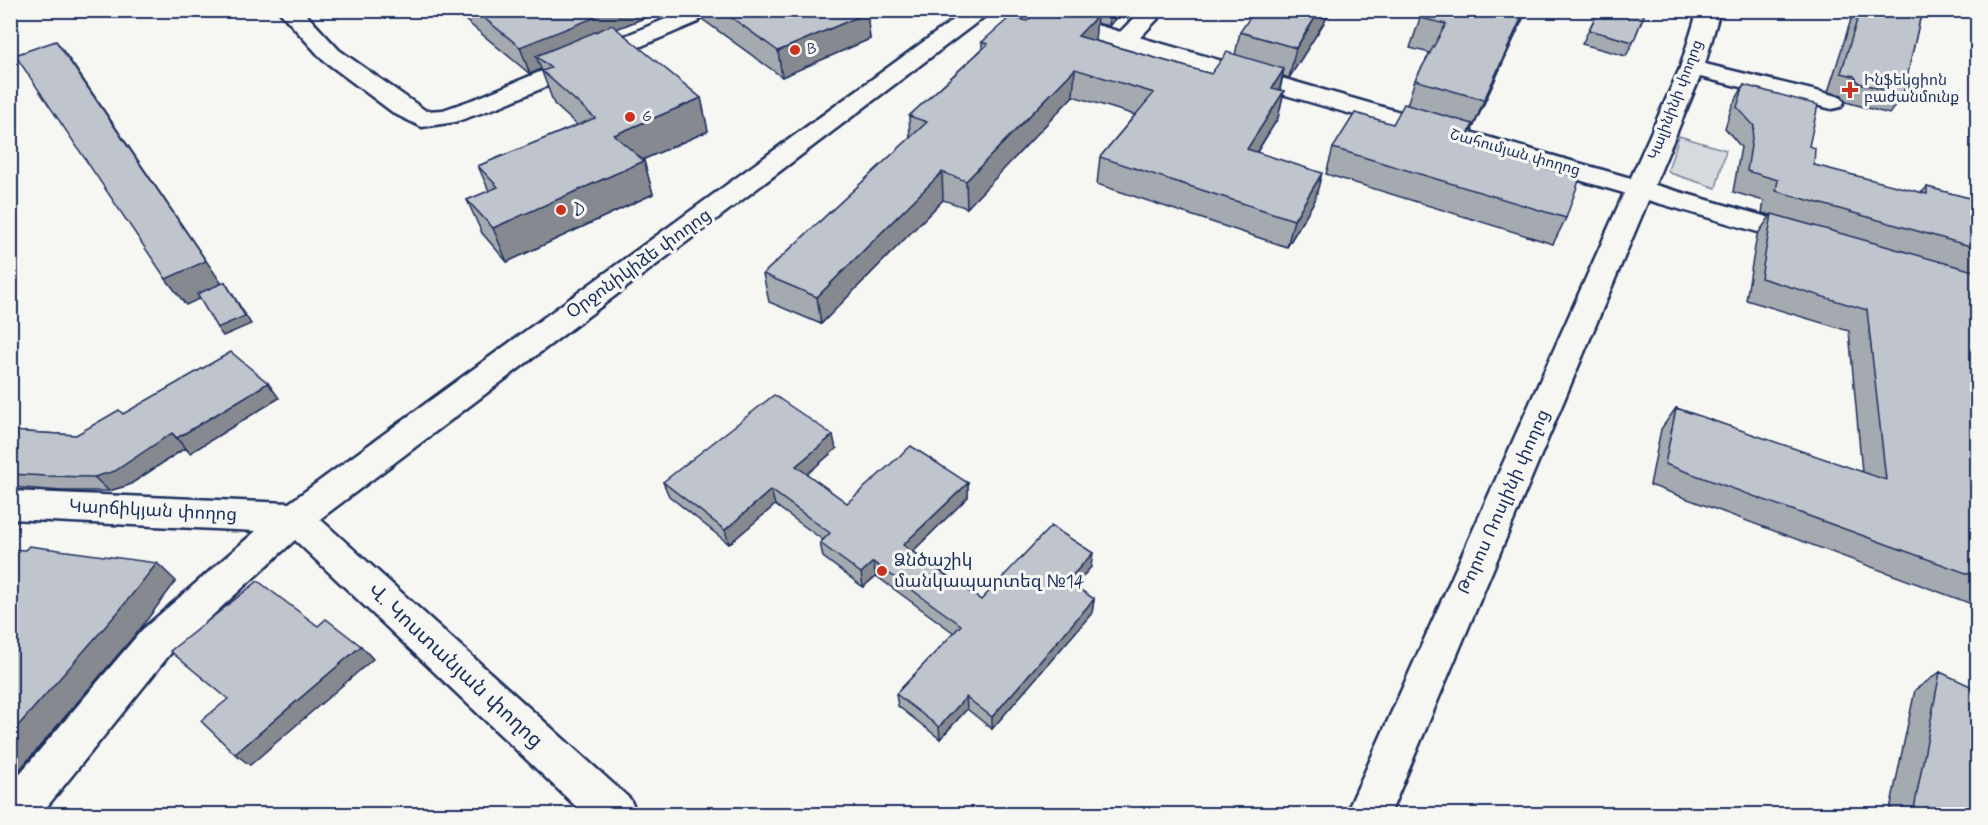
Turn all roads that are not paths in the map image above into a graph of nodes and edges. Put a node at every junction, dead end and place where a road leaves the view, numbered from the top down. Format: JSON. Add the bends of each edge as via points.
{"nodes":[{"id":1,"x":289,"y":10,"type":"edge"},
{"id":2,"x":982,"y":10,"type":"edge"},
{"id":3,"x":1018,"y":10,"type":"edge"},
{"id":4,"x":1155,"y":10,"type":"edge"},
{"id":5,"x":1709,"y":10,"type":"edge"},
{"id":6,"x":690,"y":17,"type":"dead end"},
{"id":7,"x":1124,"y":41,"type":"junction"},
{"id":8,"x":1692,"y":68,"type":"junction"},
{"id":9,"x":1832,"y":102,"type":"dead end"},
{"id":10,"x":1641,"y":189,"type":"junction"},
{"id":11,"x":1831,"y":244,"type":"edge"},
{"id":12,"x":10,"y":505,"type":"edge"},
{"id":13,"x":295,"y":518,"type":"junction"},
{"id":14,"x":14,"y":814,"type":"edge"},
{"id":15,"x":615,"y":814,"type":"edge"},
{"id":16,"x":1368,"y":814,"type":"edge"}],
"edges":[{"from":1,"to":6,"type":"street","via":[[331,55],[422,119],[446,117],[489,102]]},
{"from":2,"to":13,"type":"street","name":"Օրջոնիկիձե փողոց"},
{"from":3,"to":7,"type":"street","name":"Շահումյան փողոց"},
{"from":4,"to":7,"type":"street"},
{"from":5,"to":8,"type":"street","name":"Կալինինի փողոց"},
{"from":7,"to":10,"type":"street","name":"Շահումյան փողոց"},
{"from":8,"to":9,"type":"street"},
{"from":8,"to":10,"type":"street","name":"Կալինինի փողոց"},
{"from":10,"to":11,"type":"street","name":"Շահումյան փողոց"},
{"from":10,"to":16,"type":"street","name":"Թորոս Ռոսլինի փողոց"},
{"from":12,"to":13,"type":"street","name":"Կարճիկյան փողոց"},
{"from":13,"to":14,"type":"street","name":"Օրջոնիկիձե փողոց","via":[[156,642]]},
{"from":13,"to":15,"type":"street","name":"Վ. Կոստանյան փողոց"}]}
